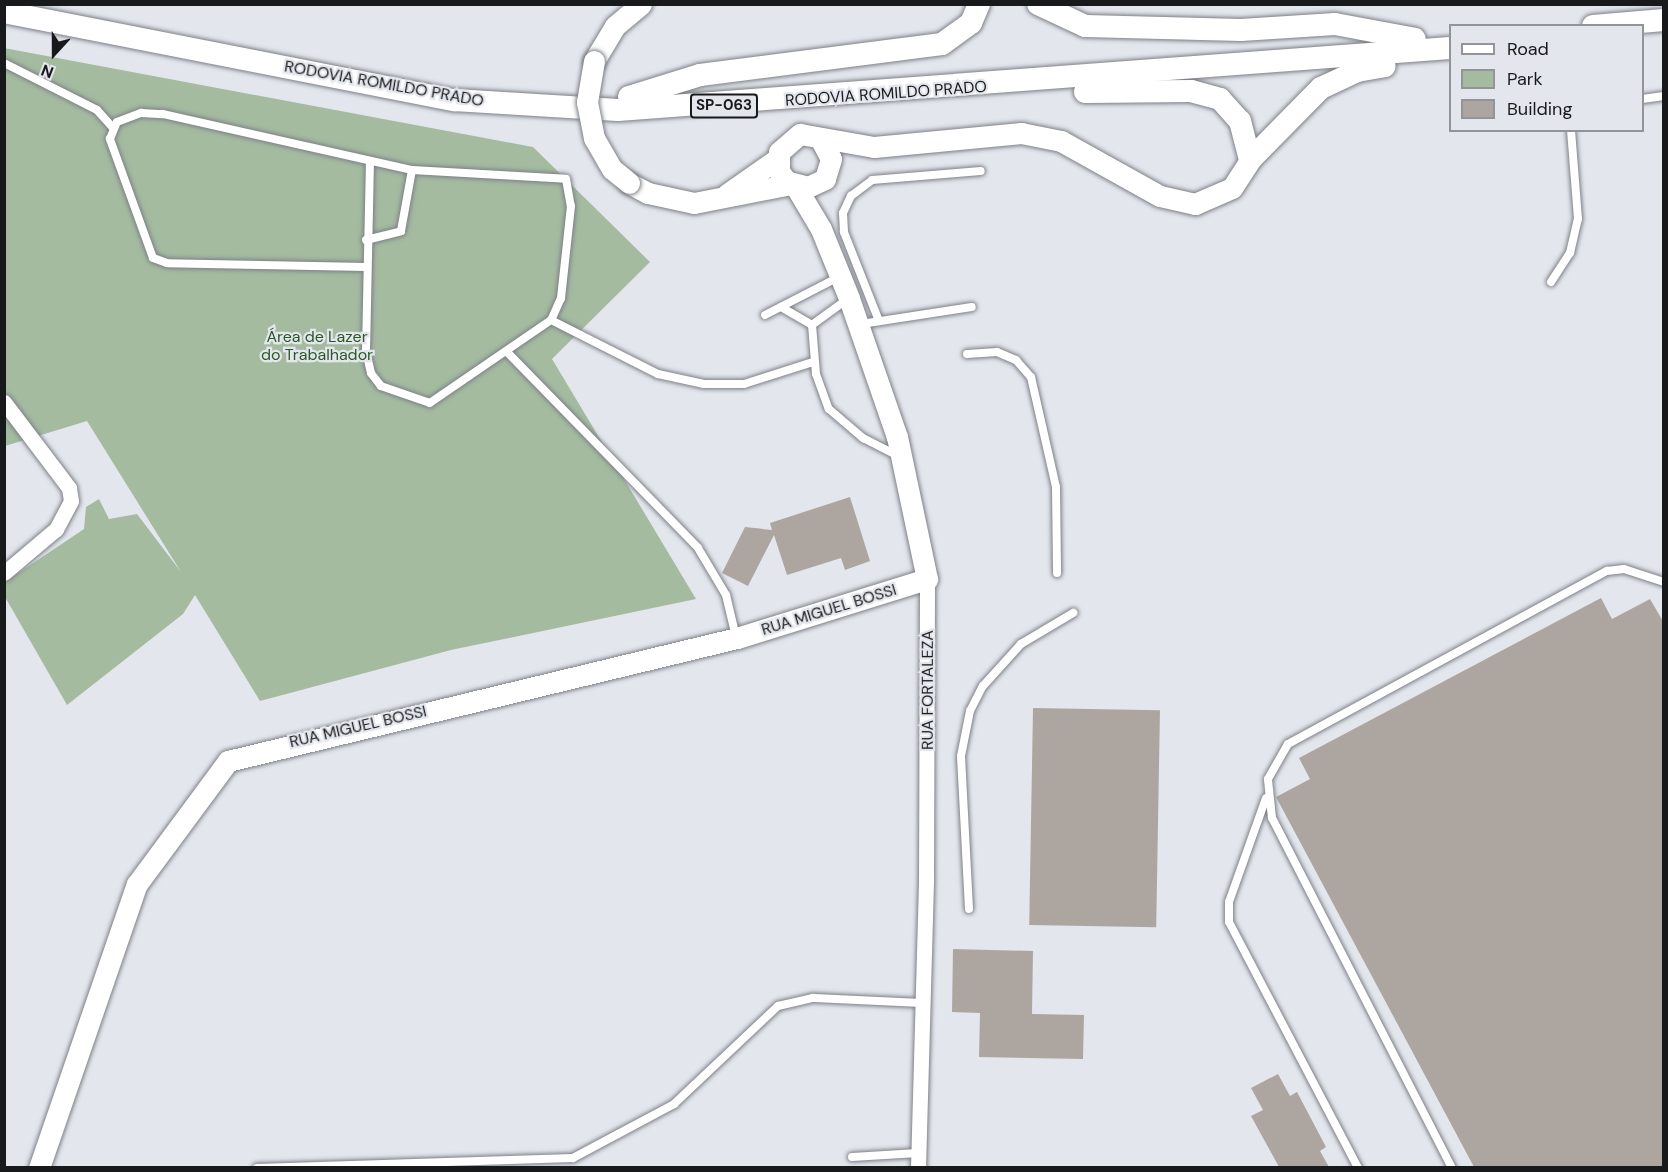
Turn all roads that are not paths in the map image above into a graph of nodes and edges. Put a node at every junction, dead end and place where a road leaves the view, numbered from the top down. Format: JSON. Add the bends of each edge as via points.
{"nodes":[{"id":1,"x":19,"y":4,"type":"edge"},
{"id":2,"x":641,"y":4,"type":"edge"},
{"id":3,"x":980,"y":4,"type":"edge"},
{"id":4,"x":1038,"y":4,"type":"edge"},
{"id":5,"x":4,"y":12,"type":"edge"},
{"id":6,"x":4,"y":17,"type":"edge"},
{"id":7,"x":37,"y":18,"type":"junction"},
{"id":8,"x":1664,"y":20,"type":"edge"},
{"id":9,"x":1617,"y":24,"type":"edge"},
{"id":10,"x":1664,"y":29,"type":"edge"},
{"id":11,"x":1644,"y":31,"type":"edge"},
{"id":12,"x":1449,"y":36,"type":"edge"},
{"id":13,"x":1415,"y":39,"type":"junction"},
{"id":14,"x":1449,"y":48,"type":"edge"},
{"id":15,"x":1449,"y":54,"type":"edge"},
{"id":16,"x":4,"y":63,"type":"edge"},
{"id":17,"x":976,"y":87,"type":"junction"},
{"id":18,"x":1664,"y":96,"type":"edge"},
{"id":19,"x":629,"y":97,"type":"junction"},
{"id":20,"x":1644,"y":99,"type":"edge"},
{"id":21,"x":113,"y":128,"type":"junction"},
{"id":22,"x":1571,"y":132,"type":"edge"},
{"id":23,"x":821,"y":140,"type":"junction"},
{"id":24,"x":874,"y":147,"type":"junction"},
{"id":25,"x":777,"y":159,"type":"junction"},
{"id":26,"x":1250,"y":160,"type":"junction"},
{"id":27,"x":369,"y":161,"type":"junction"},
{"id":28,"x":411,"y":170,"type":"junction"},
{"id":29,"x":981,"y":171,"type":"dead end"},
{"id":30,"x":827,"y":176,"type":"junction"},
{"id":31,"x":793,"y":185,"type":"junction"},
{"id":32,"x":719,"y":199,"type":"junction"},
{"id":33,"x":821,"y":229,"type":"junction"},
{"id":34,"x":366,"y":240,"type":"junction"},
{"id":35,"x":367,"y":267,"type":"junction"},
{"id":36,"x":840,"y":276,"type":"junction"},
{"id":37,"x":1551,"y":282,"type":"dead end"},
{"id":38,"x":849,"y":298,"type":"junction"},
{"id":39,"x":781,"y":307,"type":"junction"},
{"id":40,"x":972,"y":307,"type":"dead end"},
{"id":41,"x":765,"y":315,"type":"dead end"},
{"id":42,"x":551,"y":320,"type":"junction"},
{"id":43,"x":868,"y":322,"type":"junction"},
{"id":44,"x":812,"y":325,"type":"junction"},
{"id":45,"x":508,"y":353,"type":"junction"},
{"id":46,"x":968,"y":354,"type":"dead end"},
{"id":47,"x":813,"y":362,"type":"junction"},
{"id":48,"x":4,"y":402,"type":"edge"},
{"id":49,"x":901,"y":457,"type":"junction"},
{"id":50,"x":4,"y":573,"type":"edge"},
{"id":51,"x":1057,"y":573,"type":"dead end"},
{"id":52,"x":927,"y":579,"type":"junction"},
{"id":53,"x":1664,"y":582,"type":"edge"},
{"id":54,"x":1073,"y":613,"type":"dead end"},
{"id":55,"x":737,"y":638,"type":"junction"},
{"id":56,"x":1267,"y":796,"type":"junction"},
{"id":57,"x":969,"y":909,"type":"dead end"},
{"id":58,"x":923,"y":1003,"type":"junction"},
{"id":59,"x":852,"y":1157,"type":"dead end"},
{"id":60,"x":918,"y":1160,"type":"edge"},
{"id":61,"x":39,"y":1167,"type":"edge"},
{"id":62,"x":257,"y":1167,"type":"edge"},
{"id":63,"x":1358,"y":1167,"type":"edge"},
{"id":64,"x":1452,"y":1167,"type":"edge"}],
"edges":[{"from":1,"to":19,"type":"main road","name":"RODOVIA ROMILDO PRADO","number":"SP-063","via":[[455,91],[542,99]]},
{"from":2,"to":32,"type":"main road","bridge":true,"via":[[615,26],[594,61],[587,102],[594,138],[612,169],[629,183],[668,199]]},
{"from":3,"to":19,"type":"main road","via":[[971,23],[942,44],[700,75]]},
{"from":4,"to":13,"type":"main road","via":[[1085,26],[1241,30],[1335,24]]},
{"from":5,"to":7,"type":"main road","name":"RODOVIA ROMILDO PRADO","number":"SP-063"},
{"from":6,"to":7,"type":"lane","via":[[22,23]]},
{"from":7,"to":17,"type":"main road","name":"RODOVIA ROMILDO PRADO","number":"SP-063","via":[[454,100],[542,108],[696,108]]},
{"from":8,"to":9,"type":"main road"},
{"from":10,"to":11,"type":"main road"},
{"from":12,"to":13,"type":"main road","name":"RODOVIA ROMILDO PRADO","number":"SP-063"},
{"from":13,"to":19,"type":"main road","name":"RODOVIA ROMILDO PRADO","number":"SP-063","via":[[830,91]]},
{"from":14,"to":17,"type":"main road","name":"RODOVIA ROMILDO PRADO","number":"SP-063"},
{"from":15,"to":26,"type":"main road","via":[[1357,71],[1321,88]]},
{"from":16,"to":21,"type":"lane","via":[[97,110]]},
{"from":17,"to":26,"type":"main road","via":[[1207,95],[1232,108]]},
{"from":18,"to":20,"type":"lane"},
{"from":21,"to":27,"type":"lane","via":[[141,113],[163,114]]},
{"from":21,"to":35,"type":"lane","via":[[110,139],[153,258],[167,263]]},
{"from":22,"to":37,"type":"lane","via":[[1577,227],[1569,253]]},
{"from":23,"to":24,"type":"main road"},
{"from":23,"to":25,"type":"main road","via":[[793,136]]},
{"from":23,"to":30,"type":"main road","via":[[831,159]]},
{"from":24,"to":26,"type":"main road","via":[[1021,133],[1061,141],[1160,196],[1195,204],[1232,188]]},
{"from":24,"to":30,"type":"main road"},
{"from":25,"to":31,"type":"main road"},
{"from":25,"to":32,"type":"main road"},
{"from":27,"to":28,"type":"lane"},
{"from":27,"to":34,"type":"lane"},
{"from":28,"to":34,"type":"lane","via":[[401,231]]},
{"from":28,"to":42,"type":"lane","via":[[566,179],[571,206],[561,298]]},
{"from":29,"to":43,"type":"lane","via":[[872,180],[851,196],[843,213],[844,232]]},
{"from":30,"to":31,"type":"main road"},
{"from":30,"to":33,"type":"main road","name":"RUA FORTALEZA"},
{"from":31,"to":32,"type":"main road"},
{"from":31,"to":33,"type":"main road","name":"RUA FORTALEZA"},
{"from":33,"to":36,"type":"main road","name":"RUA FORTALEZA"},
{"from":34,"to":35,"type":"lane"},
{"from":35,"to":45,"type":"lane","via":[[366,351],[371,373],[381,386],[430,403]]},
{"from":36,"to":38,"type":"main road","name":"RUA FORTALEZA"},
{"from":36,"to":39,"type":"lane"},
{"from":38,"to":43,"type":"main road","name":"RUA FORTALEZA"},
{"from":38,"to":44,"type":"lane"},
{"from":39,"to":41,"type":"lane"},
{"from":39,"to":44,"type":"lane"},
{"from":40,"to":43,"type":"lane"},
{"from":42,"to":45,"type":"lane"},
{"from":42,"to":47,"type":"lane","via":[[658,374],[704,384],[744,384]]},
{"from":43,"to":49,"type":"main road","name":"RUA FORTALEZA"},
{"from":44,"to":47,"type":"lane"},
{"from":45,"to":55,"type":"lane","via":[[698,548],[726,595]]},
{"from":46,"to":51,"type":"lane","via":[[997,352],[1016,360],[1031,377],[1056,487]]},
{"from":47,"to":49,"type":"lane","via":[[829,409],[863,438]]},
{"from":48,"to":50,"type":"street","via":[[69,488],[71,501],[56,529]]},
{"from":49,"to":52,"type":"main road","name":"RUA FORTALEZA"},
{"from":52,"to":55,"type":"main road","name":"RUA MIGUEL BOSSI"},
{"from":52,"to":58,"type":"street","name":"RUA FORTALEZA"},
{"from":53,"to":56,"type":"lane","via":[[1624,569],[1597,577],[1288,744],[1275,760]]},
{"from":54,"to":57,"type":"lane","via":[[1021,644],[983,686],[970,711],[961,756]]},
{"from":55,"to":61,"type":"main road","name":"RUA MIGUEL BOSSI","via":[[262,749],[223,765],[137,884]]},
{"from":56,"to":63,"type":"lane","via":[[1235,885],[1229,922]]},
{"from":56,"to":64,"type":"lane","via":[[1272,818]]},
{"from":58,"to":60,"type":"street","name":"RUA FORTALEZA"},
{"from":58,"to":62,"type":"lane","via":[[813,998],[778,1006],[674,1104],[573,1158]]},
{"from":59,"to":60,"type":"lane"}]}
